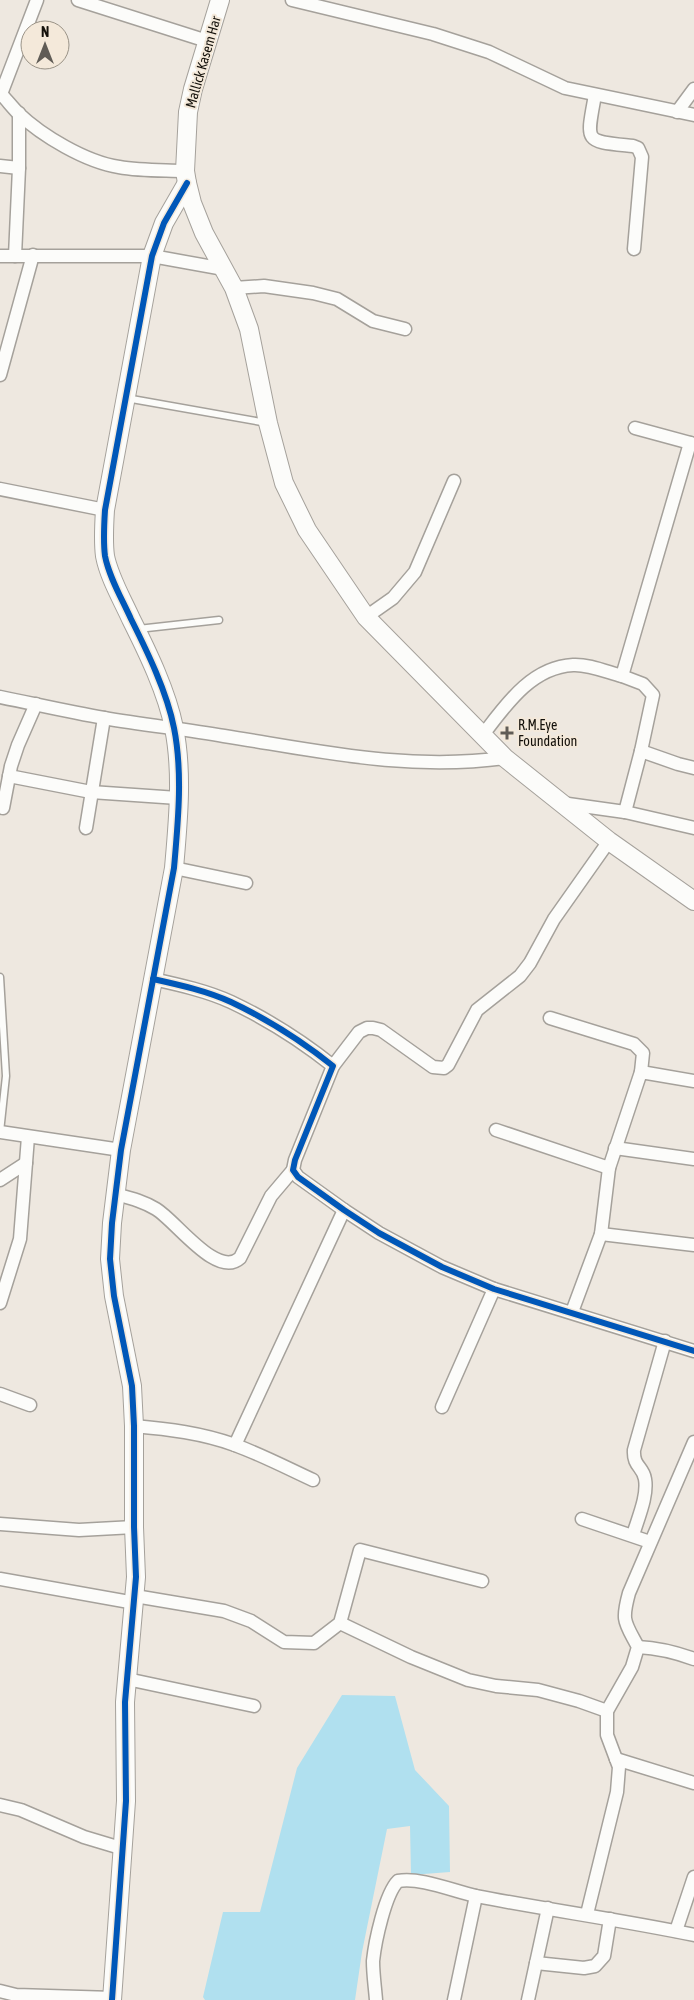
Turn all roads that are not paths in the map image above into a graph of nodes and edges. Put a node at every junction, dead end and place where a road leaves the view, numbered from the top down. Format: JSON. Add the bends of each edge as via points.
{"nodes":[{"id":1,"x":37,"y":0,"type":"edge"},
{"id":2,"x":78,"y":0,"type":"edge"},
{"id":3,"x":220,"y":0,"type":"edge"},
{"id":4,"x":292,"y":0,"type":"edge"},
{"id":5,"x":207,"y":41,"type":"junction"},
{"id":6,"x":694,"y":89,"type":"edge"},
{"id":7,"x":0,"y":93,"type":"edge"},
{"id":8,"x":595,"y":95,"type":"junction"},
{"id":9,"x":677,"y":112,"type":"junction"},
{"id":10,"x":19,"y":113,"type":"junction"},
{"id":11,"x":694,"y":115,"type":"edge"},
{"id":12,"x":0,"y":166,"type":"edge"},
{"id":13,"x":19,"y":168,"type":"junction"},
{"id":14,"x":186,"y":177,"type":"junction"},
{"id":15,"x":634,"y":249,"type":"dead end"},
{"id":16,"x":33,"y":255,"type":"junction"},
{"id":17,"x":0,"y":256,"type":"edge"},
{"id":18,"x":15,"y":256,"type":"junction"},
{"id":19,"x":152,"y":256,"type":"junction"},
{"id":20,"x":224,"y":270,"type":"junction"},
{"id":21,"x":234,"y":288,"type":"junction"},
{"id":22,"x":405,"y":329,"type":"dead end"},
{"id":23,"x":0,"y":375,"type":"edge"},
{"id":24,"x":125,"y":398,"type":"junction"},
{"id":25,"x":268,"y":424,"type":"junction"},
{"id":26,"x":635,"y":428,"type":"dead end"},
{"id":27,"x":692,"y":443,"type":"edge"},
{"id":28,"x":454,"y":481,"type":"dead end"},
{"id":29,"x":0,"y":489,"type":"edge"},
{"id":30,"x":105,"y":510,"type":"junction"},
{"id":31,"x":366,"y":617,"type":"junction"},
{"id":32,"x":219,"y":620,"type":"dead end"},
{"id":33,"x":137,"y":630,"type":"junction"},
{"id":34,"x":622,"y":676,"type":"junction"},
{"id":35,"x":0,"y":697,"type":"edge"},
{"id":36,"x":36,"y":704,"type":"junction"},
{"id":37,"x":104,"y":718,"type":"junction"},
{"id":38,"x":174,"y":728,"type":"junction"},
{"id":39,"x":482,"y":736,"type":"junction"},
{"id":40,"x":641,"y":751,"type":"junction"},
{"id":41,"x":505,"y":758,"type":"junction"},
{"id":42,"x":694,"y":768,"type":"edge"},
{"id":43,"x":7,"y":769,"type":"edge"},
{"id":44,"x":91,"y":792,"type":"junction"},
{"id":45,"x":178,"y":798,"type":"junction"},
{"id":46,"x":558,"y":802,"type":"junction"},
{"id":47,"x":3,"y":808,"type":"dead end"},
{"id":48,"x":626,"y":812,"type":"junction"},
{"id":49,"x":86,"y":828,"type":"dead end"},
{"id":50,"x":694,"y":828,"type":"edge"},
{"id":51,"x":609,"y":841,"type":"junction"},
{"id":52,"x":174,"y":868,"type":"junction"},
{"id":53,"x":246,"y":884,"type":"dead end"},
{"id":54,"x":694,"y":901,"type":"edge"},
{"id":55,"x":0,"y":977,"type":"edge"},
{"id":56,"x":153,"y":979,"type":"junction"},
{"id":57,"x":550,"y":1018,"type":"dead end"},
{"id":58,"x":333,"y":1066,"type":"junction"},
{"id":59,"x":641,"y":1072,"type":"junction"},
{"id":60,"x":694,"y":1081,"type":"edge"},
{"id":61,"x":496,"y":1130,"type":"dead end"},
{"id":62,"x":0,"y":1132,"type":"edge"},
{"id":63,"x":28,"y":1137,"type":"junction"},
{"id":64,"x":615,"y":1148,"type":"junction"},
{"id":65,"x":121,"y":1150,"type":"junction"},
{"id":66,"x":694,"y":1159,"type":"edge"},
{"id":67,"x":26,"y":1163,"type":"junction"},
{"id":68,"x":609,"y":1168,"type":"junction"},
{"id":69,"x":293,"y":1170,"type":"junction"},
{"id":70,"x":0,"y":1180,"type":"edge"},
{"id":71,"x":116,"y":1194,"type":"junction"},
{"id":72,"x":344,"y":1210,"type":"junction"},
{"id":73,"x":602,"y":1234,"type":"junction"},
{"id":74,"x":694,"y":1245,"type":"edge"},
{"id":75,"x":494,"y":1289,"type":"junction"},
{"id":76,"x":0,"y":1304,"type":"edge"},
{"id":77,"x":572,"y":1312,"type":"junction"},
{"id":78,"x":665,"y":1341,"type":"junction"},
{"id":79,"x":694,"y":1351,"type":"edge"},
{"id":80,"x":0,"y":1394,"type":"edge"},
{"id":81,"x":30,"y":1405,"type":"dead end"},
{"id":82,"x":442,"y":1407,"type":"dead end"},
{"id":83,"x":134,"y":1426,"type":"junction"},
{"id":84,"x":694,"y":1442,"type":"edge"},
{"id":85,"x":235,"y":1445,"type":"junction"},
{"id":86,"x":313,"y":1480,"type":"dead end"},
{"id":87,"x":582,"y":1519,"type":"dead end"},
{"id":88,"x":0,"y":1524,"type":"edge"},
{"id":89,"x":134,"y":1527,"type":"junction"},
{"id":90,"x":633,"y":1535,"type":"junction"},
{"id":91,"x":650,"y":1542,"type":"junction"},
{"id":92,"x":0,"y":1579,"type":"edge"},
{"id":93,"x":482,"y":1582,"type":"dead end"},
{"id":94,"x":135,"y":1600,"type":"junction"},
{"id":95,"x":340,"y":1623,"type":"junction"},
{"id":96,"x":638,"y":1647,"type":"junction"},
{"id":97,"x":694,"y":1659,"type":"edge"},
{"id":98,"x":127,"y":1679,"type":"junction"},
{"id":99,"x":254,"y":1706,"type":"dead end"},
{"id":100,"x":607,"y":1711,"type":"junction"},
{"id":101,"x":616,"y":1759,"type":"junction"},
{"id":102,"x":694,"y":1783,"type":"edge"},
{"id":103,"x":0,"y":1805,"type":"edge"},
{"id":104,"x":124,"y":1849,"type":"junction"},
{"id":105,"x":694,"y":1877,"type":"edge"},
{"id":106,"x":476,"y":1896,"type":"junction"},
{"id":107,"x":548,"y":1908,"type":"junction"},
{"id":108,"x":587,"y":1914,"type":"junction"},
{"id":109,"x":610,"y":1919,"type":"junction"},
{"id":110,"x":676,"y":1931,"type":"junction"},
{"id":111,"x":694,"y":1935,"type":"edge"},
{"id":112,"x":536,"y":1963,"type":"junction"},
{"id":113,"x":0,"y":1991,"type":"edge"},
{"id":114,"x":113,"y":1999,"type":"edge"},
{"id":115,"x":376,"y":2000,"type":"edge"},
{"id":116,"x":454,"y":2000,"type":"edge"},
{"id":117,"x":528,"y":2000,"type":"edge"}],
"edges":[{"from":1,"to":7,"type":"street"},
{"from":2,"to":5,"type":"street"},
{"from":3,"to":5,"type":"street","name":"Mallick Kasem Har"},
{"from":4,"to":8,"type":"street","via":[[433,34],[489,52],[552,82]]},
{"from":5,"to":14,"type":"street","name":"Mallick Kasem Har","via":[[188,112]]},
{"from":6,"to":9,"type":"street"},
{"from":7,"to":10,"type":"street"},
{"from":8,"to":9,"type":"street"},
{"from":8,"to":15,"type":"street","via":[[589,129],[592,138],[599,142],[633,146],[638,148],[642,157]]},
{"from":9,"to":11,"type":"street"},
{"from":10,"to":13,"type":"street"},
{"from":10,"to":14,"type":"street","via":[[44,133],[97,161]]},
{"from":12,"to":13,"type":"street"},
{"from":13,"to":18,"type":"street"},
{"from":14,"to":19,"type":"street"},
{"from":14,"to":20,"type":"street","via":[[204,233]]},
{"from":16,"to":18,"type":"street"},
{"from":16,"to":19,"type":"street"},
{"from":16,"to":23,"type":"street"},
{"from":17,"to":18,"type":"street"},
{"from":19,"to":20,"type":"street"},
{"from":19,"to":24,"type":"street"},
{"from":20,"to":21,"type":"street"},
{"from":21,"to":22,"type":"street","via":[[264,286],[313,293],[337,299],[373,321]]},
{"from":21,"to":25,"type":"street","via":[[249,328]]},
{"from":24,"to":25,"type":"lane"},
{"from":24,"to":30,"type":"street"},
{"from":25,"to":31,"type":"street","via":[[284,483],[307,530]]},
{"from":26,"to":27,"type":"street"},
{"from":27,"to":34,"type":"street"},
{"from":28,"to":31,"type":"street","via":[[415,572],[393,598]]},
{"from":29,"to":30,"type":"street"},
{"from":30,"to":33,"type":"street","via":[[105,557]]},
{"from":31,"to":39,"type":"street"},
{"from":32,"to":33,"type":"lane"},
{"from":33,"to":38,"type":"street"},
{"from":34,"to":39,"type":"street","via":[[575,665],[549,671],[524,686]]},
{"from":34,"to":40,"type":"street","via":[[643,684],[653,695]]},
{"from":35,"to":36,"type":"street"},
{"from":36,"to":37,"type":"street"},
{"from":36,"to":43,"type":"street"},
{"from":37,"to":38,"type":"street"},
{"from":37,"to":44,"type":"street"},
{"from":38,"to":41,"type":"street","via":[[359,758],[440,763]]},
{"from":38,"to":45,"type":"street"},
{"from":39,"to":41,"type":"street"},
{"from":40,"to":42,"type":"street"},
{"from":40,"to":48,"type":"street"},
{"from":41,"to":46,"type":"street"},
{"from":43,"to":44,"type":"street"},
{"from":43,"to":47,"type":"street"},
{"from":44,"to":45,"type":"street"},
{"from":44,"to":49,"type":"street"},
{"from":45,"to":52,"type":"street"},
{"from":46,"to":48,"type":"street"},
{"from":46,"to":51,"type":"street"},
{"from":48,"to":50,"type":"street"},
{"from":51,"to":54,"type":"street"},
{"from":51,"to":58,"type":"street","via":[[554,919],[520,976],[477,1010],[448,1065],[433,1067],[381,1030],[367,1028],[359,1032]]},
{"from":52,"to":53,"type":"street"},
{"from":52,"to":56,"type":"street"},
{"from":55,"to":62,"type":"lane","via":[[6,1076]]},
{"from":56,"to":58,"type":"street","via":[[232,1002],[312,1049]]},
{"from":56,"to":65,"type":"street"},
{"from":57,"to":59,"type":"street","via":[[634,1044],[642,1053]]},
{"from":58,"to":69,"type":"street"},
{"from":59,"to":60,"type":"street"},
{"from":59,"to":64,"type":"street"},
{"from":61,"to":68,"type":"street"},
{"from":62,"to":63,"type":"street"},
{"from":63,"to":65,"type":"street"},
{"from":63,"to":67,"type":"street"},
{"from":64,"to":66,"type":"street"},
{"from":64,"to":68,"type":"street"},
{"from":65,"to":71,"type":"street"},
{"from":67,"to":70,"type":"street"},
{"from":67,"to":76,"type":"street","via":[[20,1239]]},
{"from":68,"to":73,"type":"street"},
{"from":69,"to":71,"type":"street","via":[[271,1196],[240,1258],[231,1264],[210,1257],[156,1209]]},
{"from":69,"to":72,"type":"street"},
{"from":71,"to":83,"type":"street","via":[[110,1259],[132,1386]]},
{"from":72,"to":75,"type":"street","via":[[418,1255]]},
{"from":72,"to":85,"type":"street"},
{"from":73,"to":74,"type":"street"},
{"from":73,"to":77,"type":"street"},
{"from":75,"to":77,"type":"street"},
{"from":75,"to":82,"type":"street"},
{"from":77,"to":78,"type":"street"},
{"from":78,"to":79,"type":"street"},
{"from":78,"to":90,"type":"street","via":[[634,1450],[634,1462],[645,1478],[645,1489]]},
{"from":80,"to":81,"type":"street"},
{"from":83,"to":85,"type":"street","via":[[191,1433]]},
{"from":83,"to":89,"type":"street"},
{"from":84,"to":91,"type":"street"},
{"from":85,"to":86,"type":"street"},
{"from":87,"to":90,"type":"street"},
{"from":88,"to":89,"type":"street","via":[[79,1530]]},
{"from":89,"to":94,"type":"street"},
{"from":90,"to":91,"type":"street"},
{"from":91,"to":96,"type":"street","via":[[624,1608],[626,1628]]},
{"from":92,"to":94,"type":"street"},
{"from":93,"to":95,"type":"street","via":[[360,1550]]},
{"from":94,"to":95,"type":"street","via":[[224,1611],[284,1642],[314,1642]]},
{"from":94,"to":98,"type":"street"},
{"from":95,"to":100,"type":"street","via":[[410,1657],[468,1680],[538,1690]]},
{"from":96,"to":97,"type":"street","via":[[659,1648]]},
{"from":96,"to":100,"type":"street","via":[[632,1667]]},
{"from":98,"to":99,"type":"street"},
{"from":98,"to":104,"type":"street"},
{"from":100,"to":101,"type":"street","via":[[608,1736]]},
{"from":101,"to":102,"type":"street"},
{"from":101,"to":108,"type":"street","via":[[617,1792]]},
{"from":103,"to":104,"type":"street"},
{"from":104,"to":114,"type":"street"},
{"from":105,"to":110,"type":"street"},
{"from":106,"to":107,"type":"street"},
{"from":106,"to":115,"type":"street","via":[[412,1881],[398,1881],[392,1887],[373,1962]]},
{"from":106,"to":116,"type":"street"},
{"from":107,"to":108,"type":"street"},
{"from":107,"to":112,"type":"street"},
{"from":108,"to":109,"type":"street"},
{"from":109,"to":110,"type":"street"},
{"from":109,"to":112,"type":"street","via":[[604,1956],[595,1966],[584,1968]]},
{"from":110,"to":111,"type":"street"},
{"from":112,"to":117,"type":"street"},
{"from":113,"to":114,"type":"street","via":[[16,1995]]}]}
